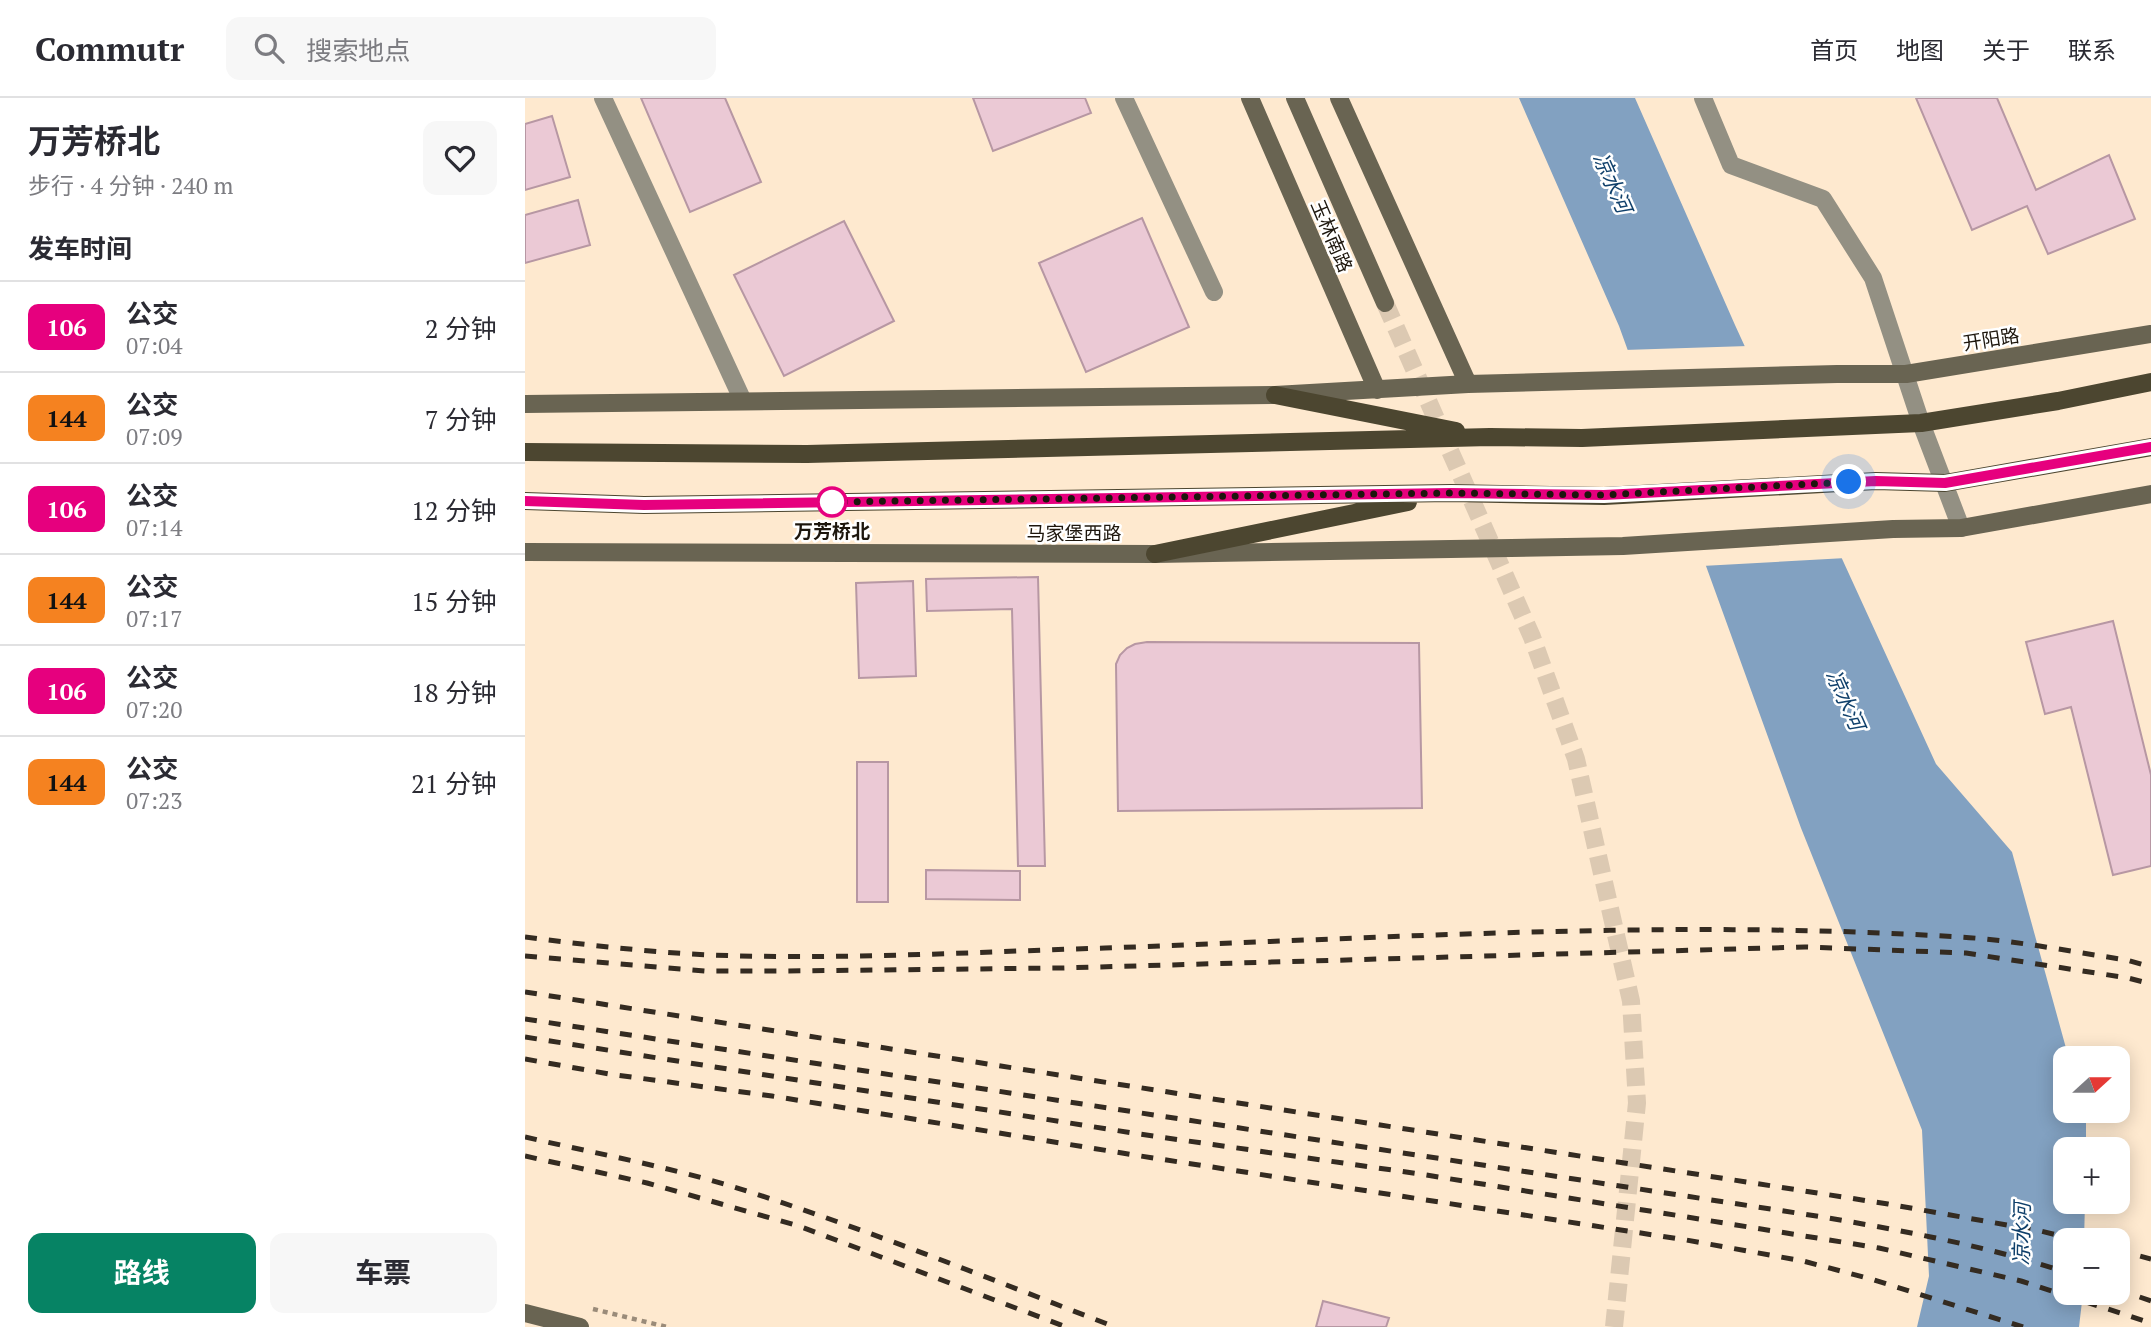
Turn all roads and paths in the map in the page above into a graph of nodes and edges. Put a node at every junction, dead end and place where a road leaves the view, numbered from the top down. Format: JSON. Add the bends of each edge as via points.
{"nodes":[{"id":1,"x":603,"y":98,"type":"edge"},
{"id":2,"x":1124,"y":98,"type":"edge"},
{"id":3,"x":1250,"y":98,"type":"edge"},
{"id":4,"x":1295,"y":98,"type":"edge"},
{"id":5,"x":1339,"y":98,"type":"edge"},
{"id":6,"x":1703,"y":98,"type":"edge"},
{"id":7,"x":1214,"y":292,"type":"dead end"},
{"id":8,"x":1385,"y":303,"type":"tunnel mouth"},
{"id":9,"x":2151,"y":334,"type":"edge"},
{"id":10,"x":1906,"y":374,"type":"junction"},
{"id":11,"x":2151,"y":383,"type":"edge"},
{"id":12,"x":1468,"y":384,"type":"junction"},
{"id":13,"x":1377,"y":390,"type":"junction"},
{"id":14,"x":1275,"y":396,"type":"junction"},
{"id":15,"x":743,"y":401,"type":"junction"},
{"id":16,"x":525,"y":404,"type":"edge"},
{"id":17,"x":1921,"y":423,"type":"junction"},
{"id":18,"x":1490,"y":437,"type":"junction"},
{"id":19,"x":2151,"y":447,"type":"edge"},
{"id":20,"x":525,"y":452,"type":"edge"},
{"id":21,"x":1945,"y":483,"type":"junction"},
{"id":22,"x":1451,"y":493,"type":"junction"},
{"id":23,"x":2151,"y":494,"type":"edge"},
{"id":24,"x":525,"y":501,"type":"edge"},
{"id":25,"x":1961,"y":528,"type":"junction"},
{"id":26,"x":525,"y":552,"type":"edge"},
{"id":27,"x":1155,"y":554,"type":"junction"},
{"id":28,"x":525,"y":1313,"type":"edge"},
{"id":29,"x":580,"y":1327,"type":"edge"}],
"edges":[{"from":1,"to":15,"type":"street"},
{"from":2,"to":7,"type":"street"},
{"from":3,"to":13,"type":"street","name":"玉林南路"},
{"from":4,"to":8,"type":"street","name":"玉林南路"},
{"from":5,"to":12,"type":"street"},
{"from":6,"to":10,"type":"street","via":[[1731,165],[1823,199],[1873,278]]},
{"from":9,"to":10,"type":"street","name":"开阳路"},
{"from":10,"to":12,"type":"street","name":"开阳路"},
{"from":10,"to":17,"type":"street"},
{"from":11,"to":17,"type":"main road"},
{"from":12,"to":13,"type":"street"},
{"from":13,"to":14,"type":"street"},
{"from":14,"to":15,"type":"street"},
{"from":14,"to":18,"type":"main road"},
{"from":15,"to":16,"type":"street"},
{"from":17,"to":18,"type":"main road","via":[[1582,438]]},
{"from":17,"to":21,"type":"street"},
{"from":18,"to":20,"type":"main road","via":[[832,453]]},
{"from":19,"to":21,"type":"main road"},
{"from":21,"to":22,"type":"main road","name":"马家堡西路","via":[[1876,481],[1604,495]]},
{"from":21,"to":25,"type":"street"},
{"from":22,"to":24,"type":"main road","name":"马家堡西路","via":[[644,505]]},
{"from":22,"to":27,"type":"main road"},
{"from":23,"to":25,"type":"street"},
{"from":25,"to":27,"type":"street","name":"马家堡西路","via":[[1623,546]]},
{"from":26,"to":27,"type":"street","name":"马家堡西路"},
{"from":28,"to":29,"type":"street"}]}
